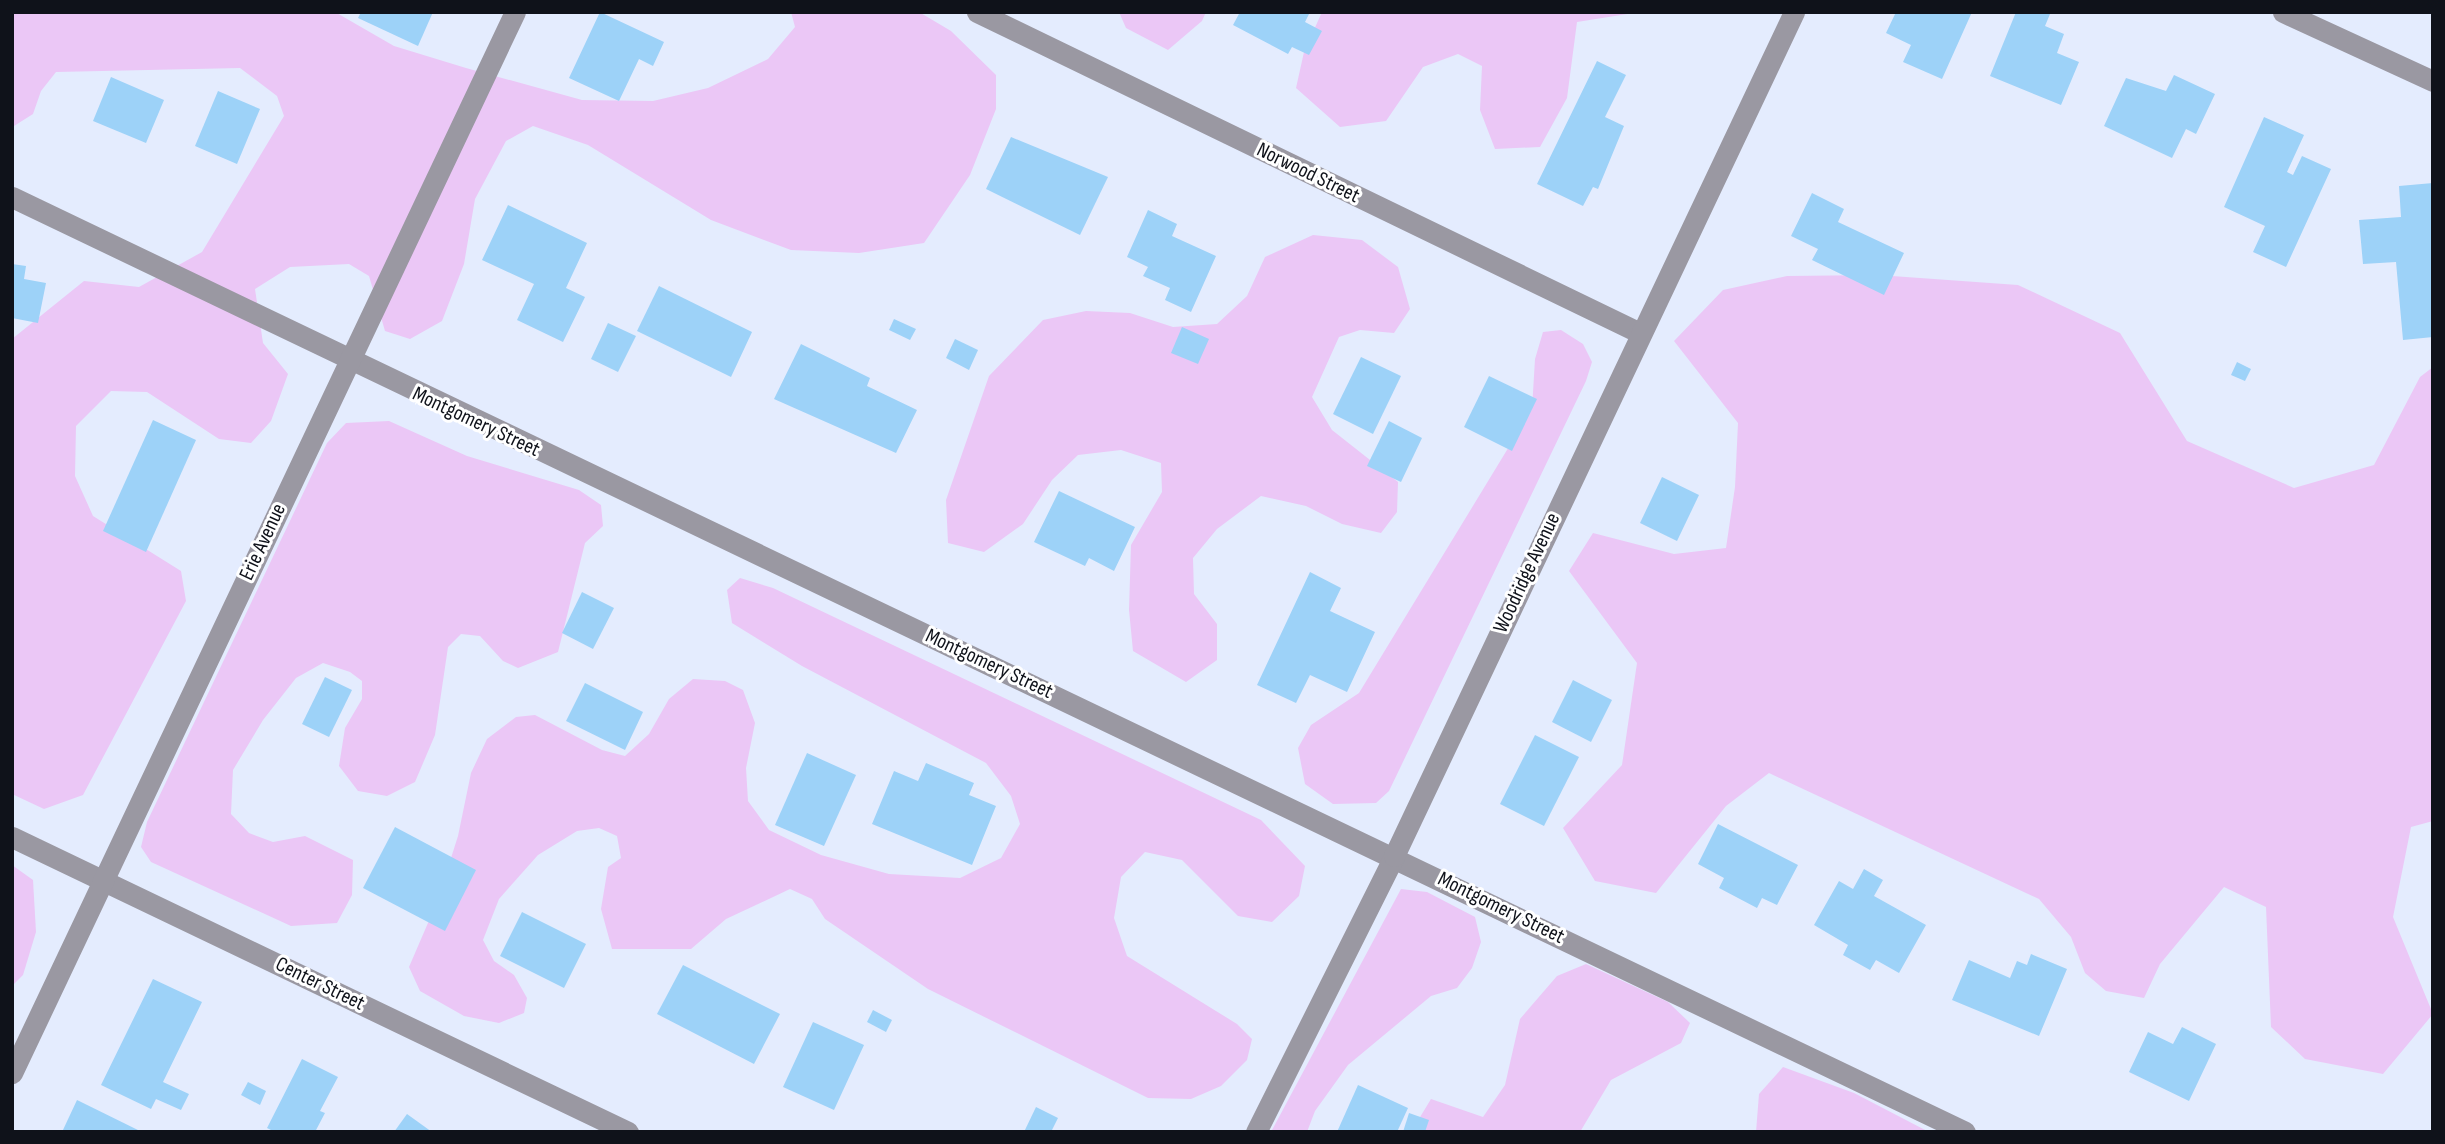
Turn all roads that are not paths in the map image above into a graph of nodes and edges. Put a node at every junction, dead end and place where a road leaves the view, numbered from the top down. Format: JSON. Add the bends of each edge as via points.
{"nodes":[{"id":1,"x":515,"y":12,"type":"edge"},
{"id":2,"x":977,"y":12,"type":"edge"},
{"id":3,"x":1794,"y":12,"type":"edge"},
{"id":4,"x":2283,"y":12,"type":"edge"},
{"id":5,"x":2433,"y":81,"type":"edge"},
{"id":6,"x":12,"y":197,"type":"edge"},
{"id":7,"x":1640,"y":333,"type":"junction"},
{"id":8,"x":347,"y":361,"type":"junction"},
{"id":9,"x":12,"y":837,"type":"edge"},
{"id":10,"x":1394,"y":856,"type":"junction"},
{"id":11,"x":104,"y":881,"type":"junction"},
{"id":12,"x":12,"y":1073,"type":"edge"},
{"id":13,"x":628,"y":1132,"type":"edge"},
{"id":14,"x":1256,"y":1132,"type":"edge"},
{"id":15,"x":1965,"y":1132,"type":"edge"}],
"edges":[{"from":1,"to":8,"type":"street","name":"Erie Avenue"},
{"from":2,"to":7,"type":"street","name":"Norwood Street"},
{"from":3,"to":7,"type":"street","name":"Woodridge Avenue"},
{"from":4,"to":5,"type":"street"},
{"from":6,"to":8,"type":"street","name":"Montgomery Street"},
{"from":7,"to":10,"type":"street","name":"Woodridge Avenue"},
{"from":8,"to":10,"type":"street","name":"Montgomery Street"},
{"from":8,"to":11,"type":"street","name":"Erie Avenue"},
{"from":9,"to":11,"type":"street","name":"Center Street"},
{"from":10,"to":14,"type":"street","name":"Woodridge Avenue"},
{"from":10,"to":15,"type":"street","name":"Montgomery Street"},
{"from":11,"to":12,"type":"street","name":"Erie Avenue"},
{"from":11,"to":13,"type":"street","name":"Center Street"}]}
